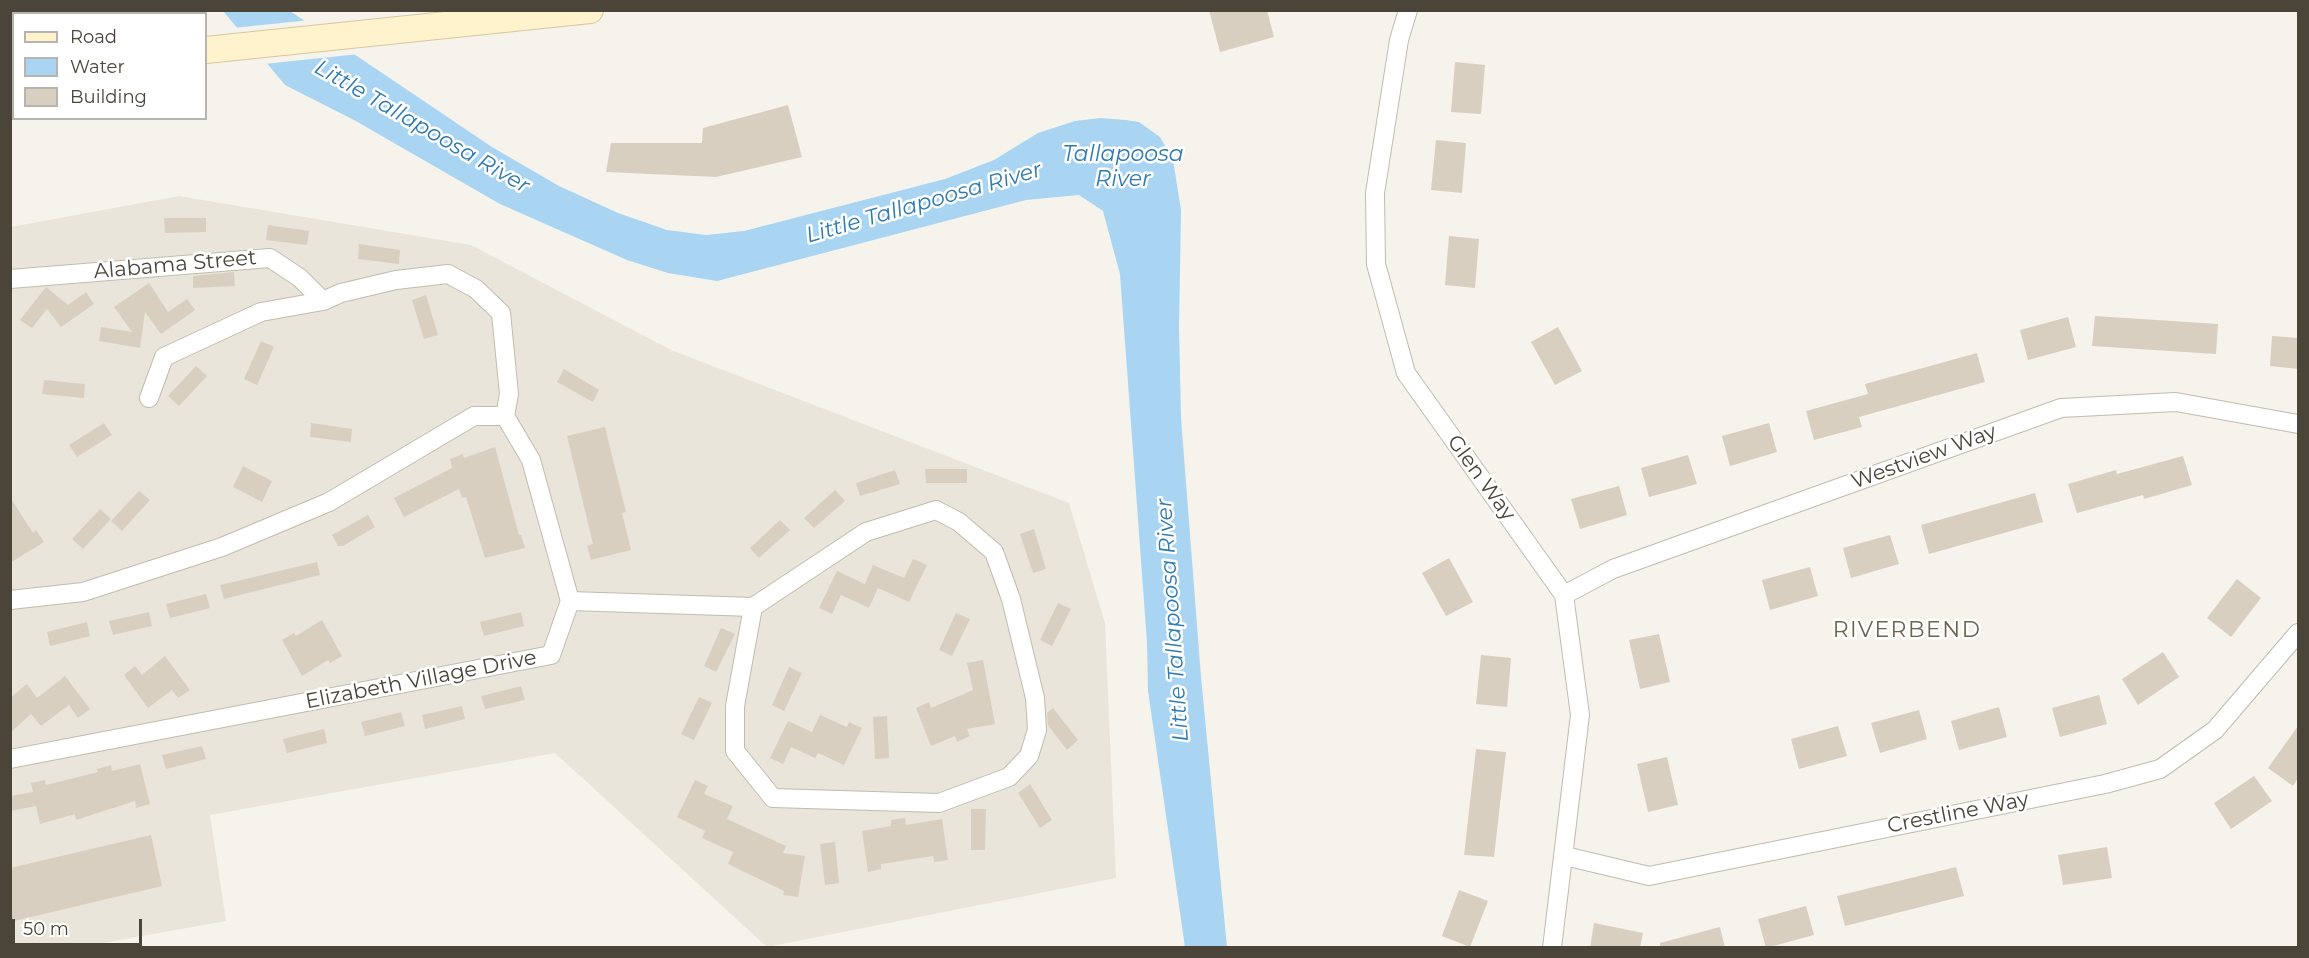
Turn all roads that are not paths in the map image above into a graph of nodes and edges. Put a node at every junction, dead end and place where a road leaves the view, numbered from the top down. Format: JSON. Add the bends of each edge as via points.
{"nodes":[{"id":1,"x":590,"y":10,"type":"edge"},
{"id":2,"x":1408,"y":10,"type":"edge"},
{"id":3,"x":207,"y":50,"type":"edge"},
{"id":4,"x":10,"y":279,"type":"edge"},
{"id":5,"x":323,"y":302,"type":"junction"},
{"id":6,"x":148,"y":398,"type":"dead end"},
{"id":7,"x":505,"y":416,"type":"junction"},
{"id":8,"x":2298,"y":424,"type":"edge"},
{"id":9,"x":1564,"y":595,"type":"junction"},
{"id":10,"x":10,"y":600,"type":"edge"},
{"id":11,"x":570,"y":602,"type":"junction"},
{"id":12,"x":753,"y":608,"type":"junction"},
{"id":13,"x":2298,"y":633,"type":"edge"},
{"id":14,"x":10,"y":759,"type":"edge"},
{"id":15,"x":1564,"y":856,"type":"junction"},
{"id":16,"x":1552,"y":948,"type":"edge"}],
"edges":[{"from":1,"to":3,"type":"main road"},
{"from":2,"to":9,"type":"street","name":"Glen Way","via":[[1399,40],[1375,194],[1377,264],[1403,363],[1406,374]]},
{"from":4,"to":5,"type":"street","name":"Alabama Street","via":[[270,258],[300,278]]},
{"from":5,"to":6,"type":"street","via":[[261,312],[164,357]]},
{"from":5,"to":7,"type":"street","via":[[341,293],[396,280],[448,274],[476,289],[501,313],[509,394]]},
{"from":7,"to":10,"type":"street","via":[[474,416],[329,502],[222,547],[82,592]]},
{"from":7,"to":11,"type":"street","via":[[531,460]]},
{"from":8,"to":9,"type":"street","name":"Westview Way","via":[[2176,402],[2061,408],[1613,569]]},
{"from":9,"to":15,"type":"street","name":"Glen Way","via":[[1580,715]]},
{"from":11,"to":12,"type":"street"},
{"from":11,"to":14,"type":"street","name":"Elizabeth Village Drive","via":[[551,655]]},
{"from":12,"to":12,"type":"street","via":[[866,532],[936,510],[959,522],[994,552],[1011,598],[1035,698],[1037,730],[1029,756],[1008,777],[939,803],[773,798],[735,751],[735,706]]},
{"from":13,"to":15,"type":"street","name":"Crestline Way","via":[[2215,730],[2160,769],[2105,784],[1649,876]]},
{"from":15,"to":16,"type":"street","name":"Glen Way"}]}
